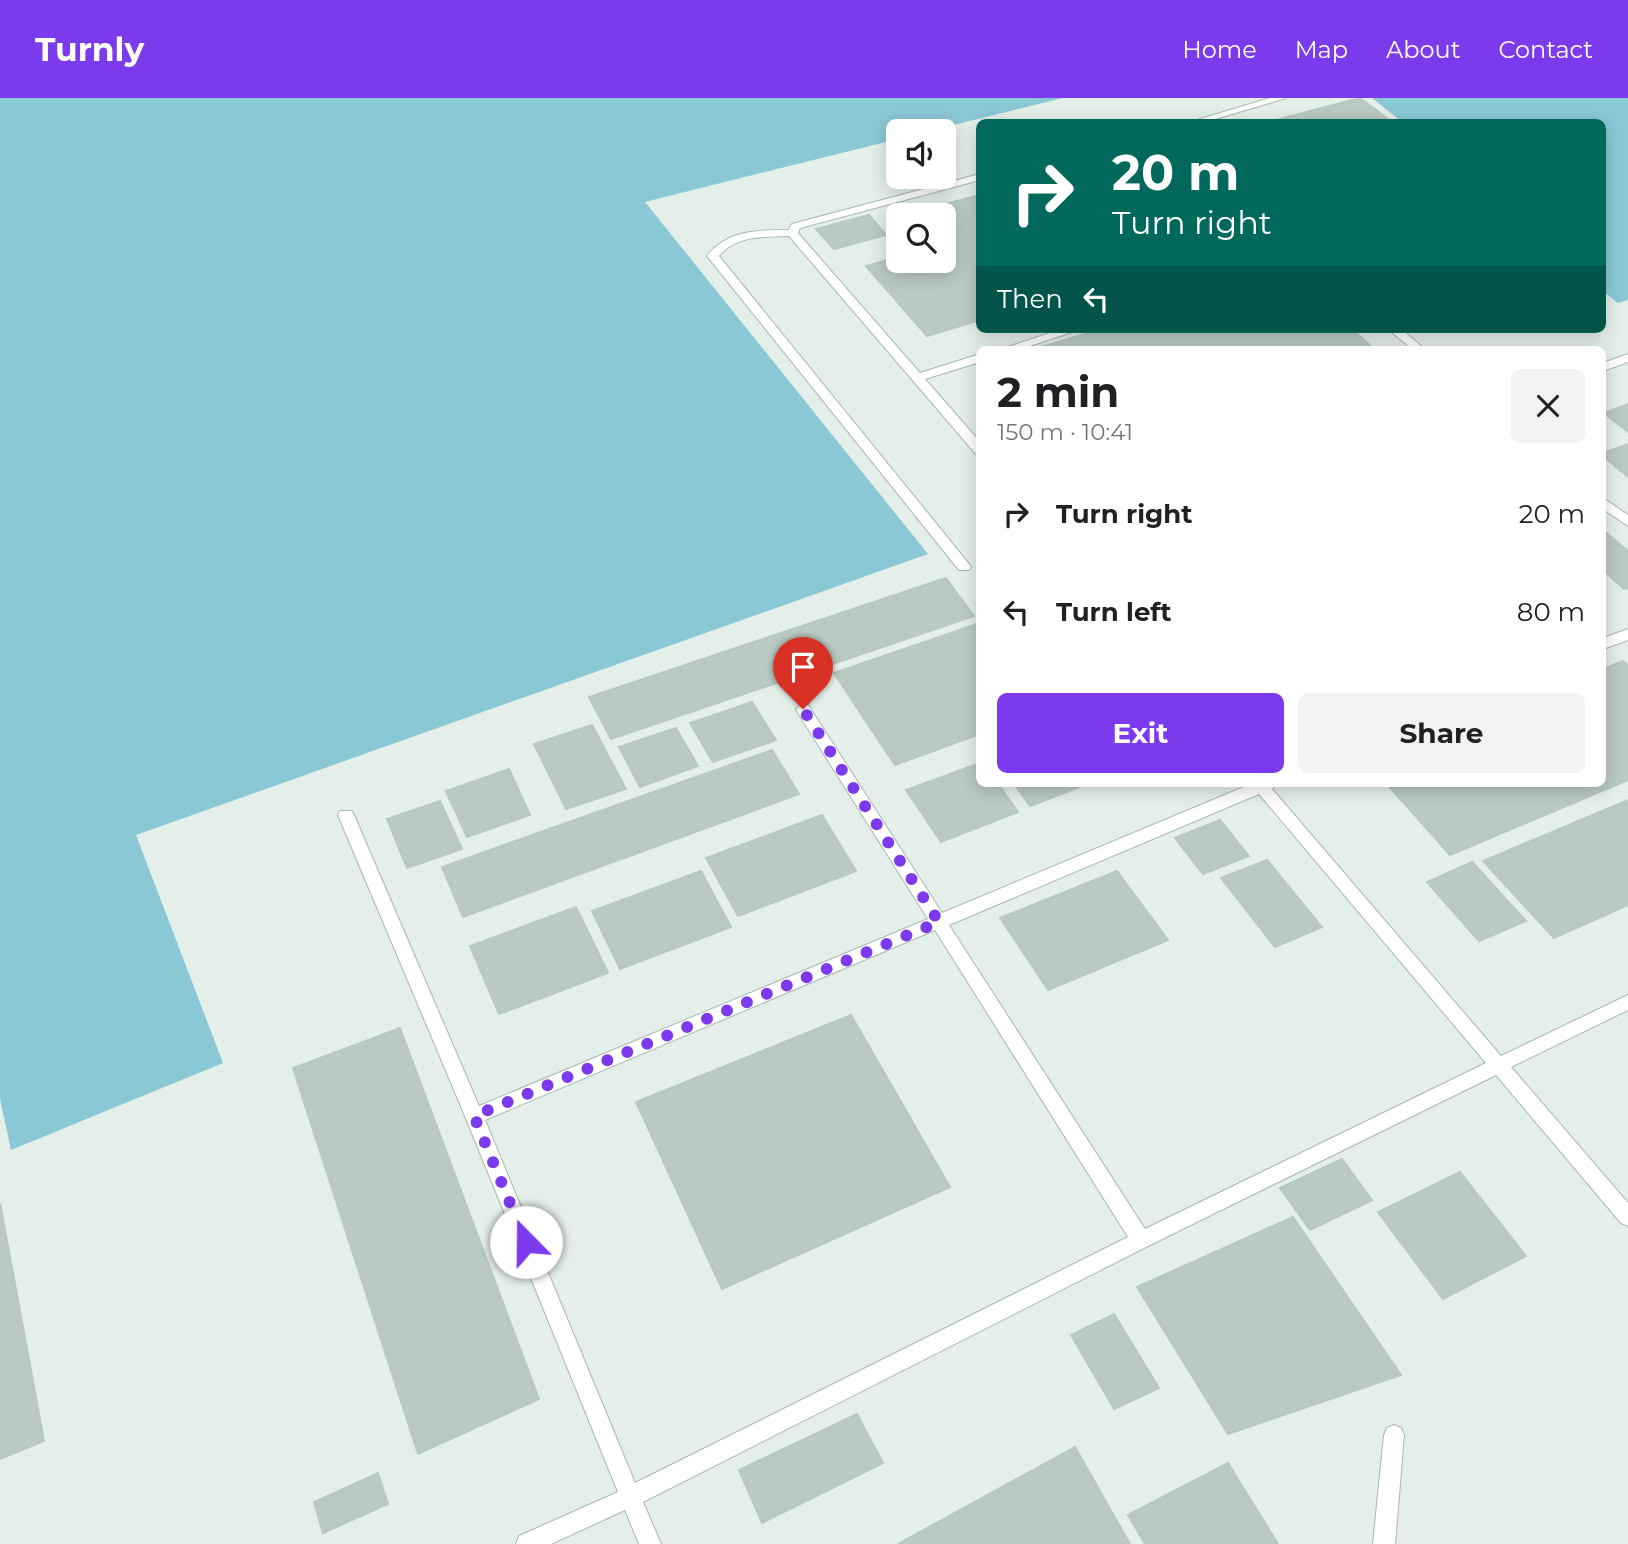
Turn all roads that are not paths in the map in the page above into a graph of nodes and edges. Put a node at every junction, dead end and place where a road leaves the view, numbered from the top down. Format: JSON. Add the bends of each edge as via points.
{"nodes":[{"id":1,"x":1281,"y":98,"type":"edge"},
{"id":2,"x":1206,"y":119,"type":"edge"},
{"id":3,"x":976,"y":178,"type":"edge"},
{"id":4,"x":792,"y":233,"type":"junction"},
{"id":5,"x":1061,"y":333,"type":"edge"},
{"id":6,"x":1399,"y":333,"type":"edge"},
{"id":7,"x":1019,"y":346,"type":"edge"},
{"id":8,"x":1415,"y":346,"type":"edge"},
{"id":9,"x":1628,"y":358,"type":"edge"},
{"id":10,"x":976,"y":359,"type":"edge"},
{"id":11,"x":1606,"y":365,"type":"edge"},
{"id":12,"x":915,"y":377,"type":"junction"},
{"id":13,"x":976,"y":446,"type":"edge"},
{"id":14,"x":1606,"y":505,"type":"edge"},
{"id":15,"x":1628,"y":523,"type":"edge"},
{"id":16,"x":964,"y":567,"type":"dead end"},
{"id":17,"x":1628,"y":634,"type":"edge"},
{"id":18,"x":1606,"y":643,"type":"edge"},
{"id":19,"x":803,"y":709,"type":"dead end"},
{"id":20,"x":1258,"y":787,"type":"edge"},
{"id":21,"x":1265,"y":787,"type":"edge"},
{"id":22,"x":346,"y":815,"type":"dead end"},
{"id":23,"x":939,"y":922,"type":"junction"},
{"id":24,"x":1628,"y":1002,"type":"edge"},
{"id":25,"x":1500,"y":1066,"type":"junction"},
{"id":26,"x":474,"y":1116,"type":"junction"},
{"id":27,"x":1628,"y":1217,"type":"edge"},
{"id":28,"x":1141,"y":1240,"type":"junction"},
{"id":29,"x":1394,"y":1435,"type":"dead end"},
{"id":30,"x":630,"y":1497,"type":"junction"},
{"id":31,"x":527,"y":1544,"type":"edge"},
{"id":32,"x":650,"y":1544,"type":"edge"},
{"id":33,"x":1384,"y":1544,"type":"edge"}],
"edges":[{"from":1,"to":2,"type":"lane"},
{"from":3,"to":4,"type":"lane","via":[[796,226]]},
{"from":4,"to":12,"type":"lane"},
{"from":4,"to":16,"type":"lane","via":[[734,239],[713,256]]},
{"from":5,"to":7,"type":"lane"},
{"from":6,"to":8,"type":"lane"},
{"from":9,"to":11,"type":"lane"},
{"from":10,"to":12,"type":"lane"},
{"from":12,"to":13,"type":"lane"},
{"from":14,"to":15,"type":"lane"},
{"from":17,"to":18,"type":"lane"},
{"from":19,"to":23,"type":"lane"},
{"from":20,"to":23,"type":"lane"},
{"from":21,"to":25,"type":"lane"},
{"from":22,"to":26,"type":"lane"},
{"from":23,"to":26,"type":"lane"},
{"from":23,"to":28,"type":"lane"},
{"from":24,"to":25,"type":"lane"},
{"from":25,"to":27,"type":"lane"},
{"from":25,"to":28,"type":"lane"},
{"from":26,"to":30,"type":"lane"},
{"from":28,"to":30,"type":"lane"},
{"from":29,"to":33,"type":"lane"},
{"from":30,"to":31,"type":"lane"},
{"from":30,"to":32,"type":"lane"}]}
